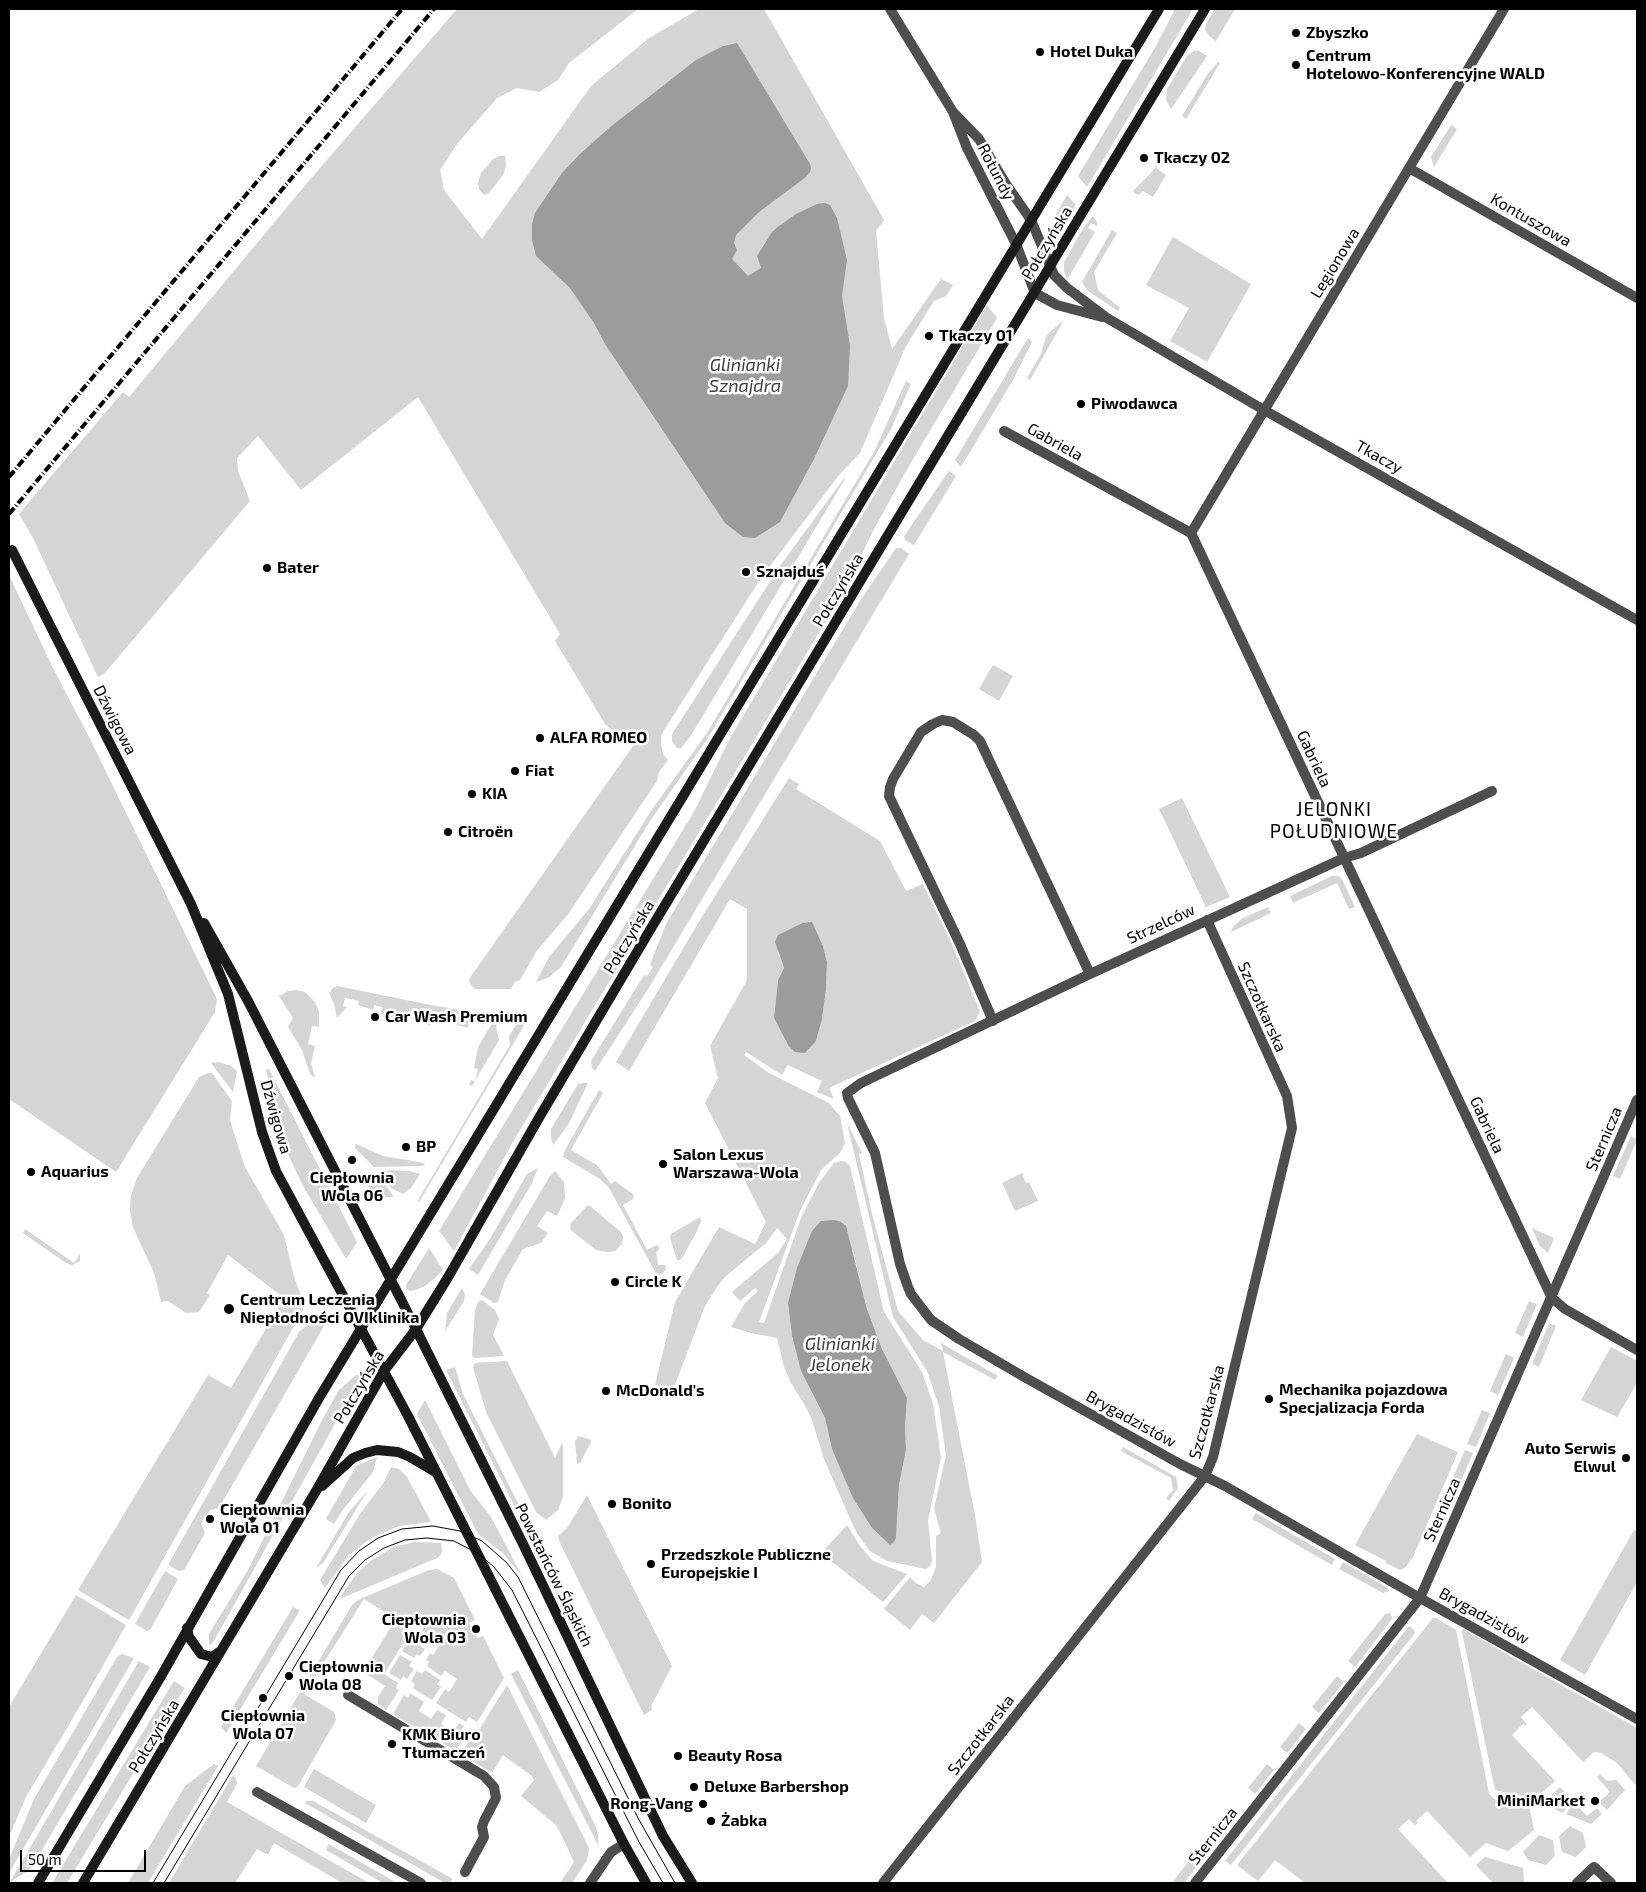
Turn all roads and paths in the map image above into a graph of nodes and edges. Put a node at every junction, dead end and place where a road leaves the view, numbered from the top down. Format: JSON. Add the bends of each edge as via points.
{"nodes":[{"id":1,"x":890,"y":9,"type":"edge"},
{"id":2,"x":1159,"y":9,"type":"edge"},
{"id":3,"x":1206,"y":9,"type":"edge"},
{"id":4,"x":1504,"y":9,"type":"edge"},
{"id":5,"x":953,"y":112,"type":"junction"},
{"id":6,"x":1409,"y":168,"type":"junction"},
{"id":7,"x":1031,"y":220,"type":"junction"},
{"id":8,"x":1016,"y":244,"type":"junction"},
{"id":9,"x":1050,"y":268,"type":"junction"},
{"id":10,"x":1035,"y":293,"type":"junction"},
{"id":11,"x":1637,"y":298,"type":"edge"},
{"id":12,"x":1107,"y":318,"type":"junction"},
{"id":13,"x":1264,"y":410,"type":"junction"},
{"id":14,"x":1004,"y":431,"type":"dead end"},
{"id":15,"x":1191,"y":533,"type":"junction"},
{"id":16,"x":12,"y":550,"type":"dead end"},
{"id":17,"x":1637,"y":620,"type":"edge"},
{"id":18,"x":1492,"y":791,"type":"dead end"},
{"id":19,"x":1344,"y":858,"type":"junction"},
{"id":20,"x":191,"y":904,"type":"junction"},
{"id":21,"x":1207,"y":920,"type":"junction"},
{"id":22,"x":1090,"y":974,"type":"junction"},
{"id":23,"x":993,"y":1021,"type":"junction"},
{"id":24,"x":847,"y":1092,"type":"joint"},
{"id":25,"x":1637,"y":1100,"type":"edge"},
{"id":26,"x":390,"y":1278,"type":"junction"},
{"id":27,"x":1552,"y":1298,"type":"junction"},
{"id":28,"x":361,"y":1327,"type":"junction"},
{"id":29,"x":416,"y":1329,"type":"junction"},
{"id":30,"x":1637,"y":1350,"type":"edge"},
{"id":31,"x":384,"y":1371,"type":"junction"},
{"id":32,"x":438,"y":1474,"type":"junction"},
{"id":33,"x":1205,"y":1476,"type":"junction"},
{"id":34,"x":316,"y":1491,"type":"junction"},
{"id":35,"x":1420,"y":1598,"type":"junction"},
{"id":36,"x":188,"y":1628,"type":"junction"},
{"id":37,"x":222,"y":1650,"type":"junction"},
{"id":38,"x":348,"y":1695,"type":"dead end"},
{"id":39,"x":1637,"y":1718,"type":"edge"},
{"id":40,"x":257,"y":1792,"type":"dead end"},
{"id":41,"x":624,"y":1844,"type":"junction"},
{"id":42,"x":465,"y":1872,"type":"dead end"},
{"id":43,"x":38,"y":1883,"type":"edge"},
{"id":44,"x":83,"y":1883,"type":"edge"},
{"id":45,"x":422,"y":1883,"type":"edge"},
{"id":46,"x":590,"y":1883,"type":"edge"},
{"id":47,"x":646,"y":1883,"type":"edge"},
{"id":48,"x":692,"y":1883,"type":"edge"},
{"id":49,"x":883,"y":1883,"type":"edge"},
{"id":50,"x":1195,"y":1883,"type":"edge"},
{"id":51,"x":1577,"y":1883,"type":"edge"},
{"id":52,"x":1611,"y":1883,"type":"edge"}],
"edges":[{"from":1,"to":5,"type":"street","name":"Rotundy"},
{"from":2,"to":7,"type":"main road","name":"Połczyńska"},
{"from":3,"to":9,"type":"main road","name":"Połczyńska"},
{"from":4,"to":6,"type":"street","name":"Legionowa"},
{"from":5,"to":7,"type":"street","name":"Rotundy","via":[[978,139]]},
{"from":5,"to":8,"type":"street","name":"Rotundy","via":[[967,148]]},
{"from":6,"to":11,"type":"street","name":"Kontuszowa"},
{"from":6,"to":13,"type":"street","name":"Legionowa"},
{"from":7,"to":8,"type":"main road","name":"Połczyńska"},
{"from":7,"to":9,"type":"street","name":"Tkaczy"},
{"from":8,"to":10,"type":"street"},
{"from":8,"to":26,"type":"main road","name":"Połczyńska"},
{"from":9,"to":10,"type":"main road","name":"Połczyńska"},
{"from":9,"to":12,"type":"street","name":"Tkaczy","via":[[1067,288]]},
{"from":10,"to":12,"type":"street","name":"Tkaczy","via":[[1057,305]]},
{"from":10,"to":29,"type":"main road","name":"Połczyńska","via":[[650,930]]},
{"from":12,"to":13,"type":"street","name":"Tkaczy"},
{"from":13,"to":15,"type":"street","name":"Legionowa"},
{"from":13,"to":17,"type":"street","name":"Tkaczy"},
{"from":14,"to":15,"type":"street","name":"Gabriela"},
{"from":15,"to":19,"type":"street","name":"Gabriela"},
{"from":16,"to":20,"type":"main road","name":"Dźwigowa"},
{"from":18,"to":19,"type":"street","name":"Strzelców"},
{"from":19,"to":21,"type":"street","name":"Strzelców"},
{"from":19,"to":27,"type":"street","name":"Gabriela"},
{"from":20,"to":26,"type":"main road","name":"Dźwigowa","via":[[248,1001]]},
{"from":20,"to":28,"type":"main road","name":"Dźwigowa","via":[[228,994],[262,1132],[276,1171]]},
{"from":21,"to":22,"type":"street","name":"Strzelców"},
{"from":21,"to":33,"type":"street","name":"Szczotkarska","via":[[1287,1096],[1292,1128],[1213,1456]]},
{"from":22,"to":23,"type":"street","name":"Strzelców"},
{"from":22,"to":23,"type":"street","via":[[980,741],[953,722],[942,720],[925,727],[893,779],[889,796]]},
{"from":23,"to":24,"type":"street","name":"Strzelców"},
{"from":24,"to":33,"type":"street","name":"Brygadzistów","via":[[875,1153],[908,1287],[930,1320],[1026,1378]]},
{"from":25,"to":27,"type":"street","name":"Sternicza"},
{"from":26,"to":28,"type":"main road","name":"Połczyńska"},
{"from":26,"to":29,"type":"main road","name":"Powstańców Śląskich"},
{"from":27,"to":30,"type":"street","via":[[1565,1309]]},
{"from":27,"to":35,"type":"street","name":"Sternicza"},
{"from":28,"to":31,"type":"main road"},
{"from":28,"to":36,"type":"main road","name":"Połczyńska"},
{"from":29,"to":31,"type":"main road","name":"Połczyńska"},
{"from":29,"to":48,"type":"main road","name":"Powstańców Śląskich","via":[[663,1836]]},
{"from":31,"to":32,"type":"main road"},
{"from":31,"to":34,"type":"main road","name":"Połczyńska"},
{"from":32,"to":34,"type":"main road","via":[[398,1452],[378,1450],[353,1458]]},
{"from":32,"to":41,"type":"main road"},
{"from":33,"to":35,"type":"street","name":"Brygadzistów"},
{"from":33,"to":49,"type":"street","name":"Szczotkarska"},
{"from":34,"to":37,"type":"main road","name":"Połczyńska"},
{"from":35,"to":39,"type":"street","name":"Brygadzistów"},
{"from":35,"to":50,"type":"street","name":"Sternicza"},
{"from":36,"to":37,"type":"main road","via":[[191,1640],[204,1655],[212,1656]]},
{"from":36,"to":43,"type":"main road","name":"Połczyńska"},
{"from":37,"to":44,"type":"main road","name":"Połczyńska"},
{"from":38,"to":42,"type":"street","via":[[484,1776],[494,1787],[496,1798],[482,1827],[484,1837]]},
{"from":40,"to":45,"type":"street"},
{"from":41,"to":46,"type":"street","via":[[611,1852]]},
{"from":41,"to":47,"type":"main road"},
{"from":51,"to":52,"type":"street","via":[[1594,1868]]}]}
